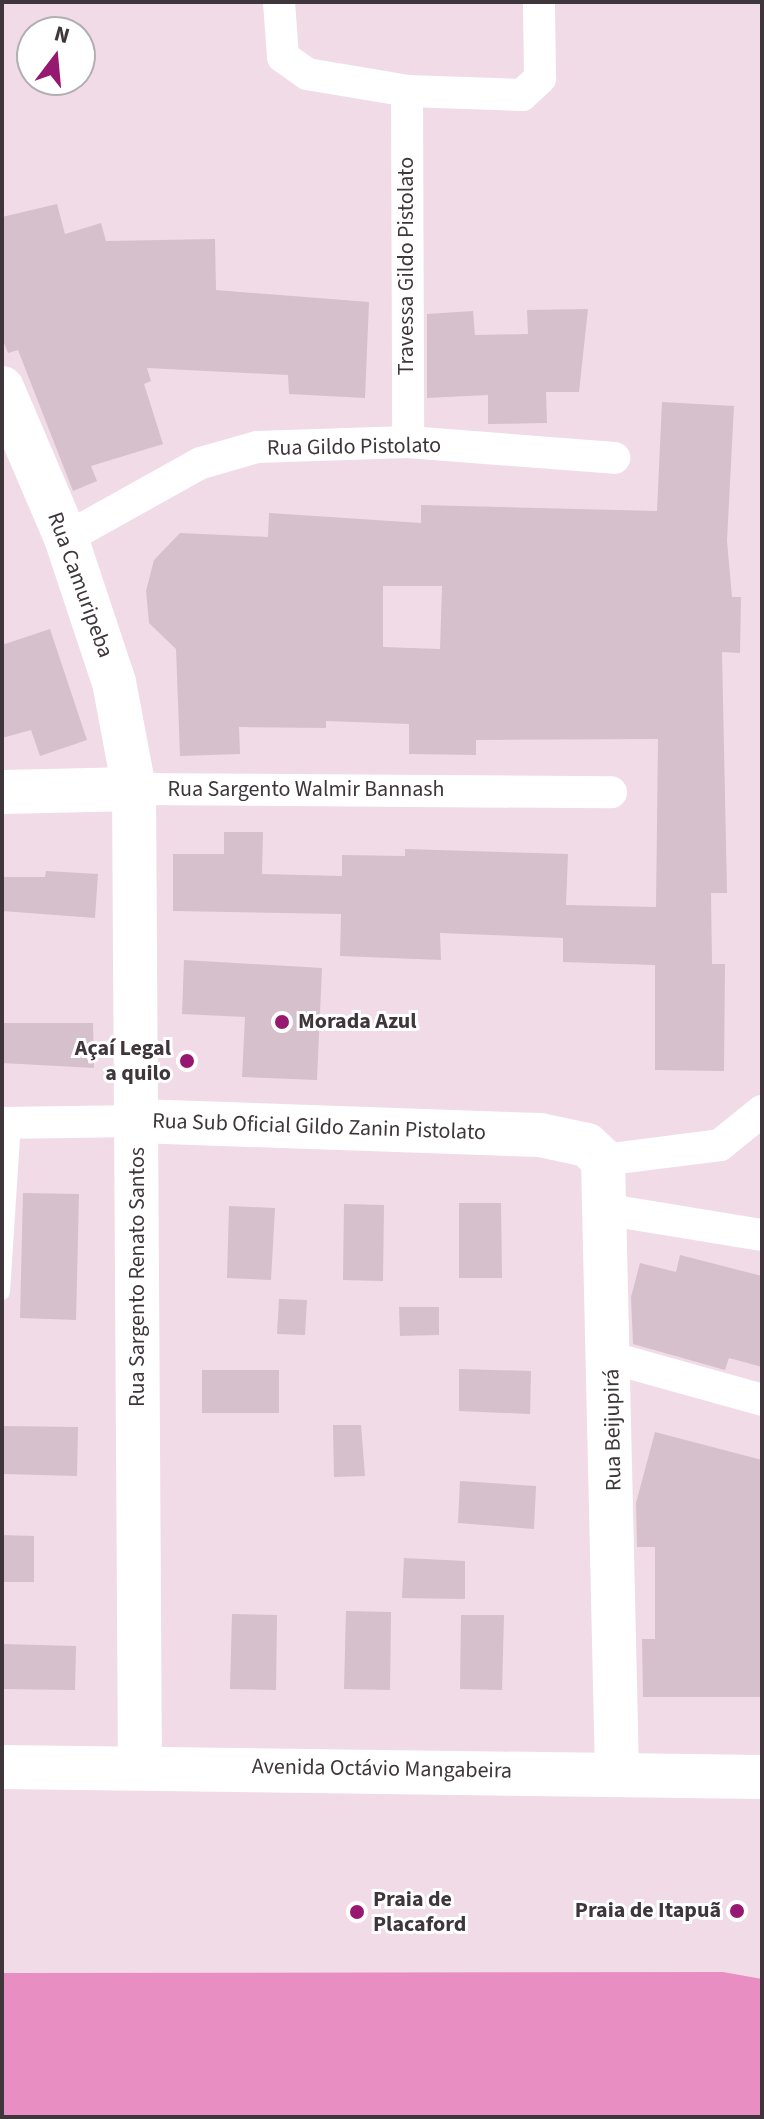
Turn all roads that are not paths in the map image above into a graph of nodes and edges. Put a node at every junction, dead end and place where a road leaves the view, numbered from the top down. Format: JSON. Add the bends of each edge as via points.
{"nodes":[{"id":1,"x":279,"y":2,"type":"edge"},
{"id":2,"x":539,"y":2,"type":"edge"},
{"id":3,"x":407,"y":91,"type":"junction"},
{"id":4,"x":2,"y":388,"type":"edge"},
{"id":5,"x":408,"y":442,"type":"junction"},
{"id":6,"x":614,"y":458,"type":"dead end"},
{"id":7,"x":66,"y":538,"type":"junction"},
{"id":8,"x":134,"y":789,"type":"junction"},
{"id":9,"x":2,"y":792,"type":"edge"},
{"id":10,"x":611,"y":792,"type":"dead end"},
{"id":11,"x":762,"y":1111,"type":"edge"},
{"id":12,"x":138,"y":1121,"type":"junction"},
{"id":13,"x":8,"y":1122,"type":"edge"},
{"id":14,"x":603,"y":1160,"type":"junction"},
{"id":15,"x":603,"y":1209,"type":"junction"},
{"id":16,"x":762,"y":1235,"type":"edge"},
{"id":17,"x":2,"y":1292,"type":"edge"},
{"id":18,"x":612,"y":1358,"type":"junction"},
{"id":19,"x":762,"y":1400,"type":"edge"},
{"id":20,"x":140,"y":1766,"type":"junction"},
{"id":21,"x":2,"y":1767,"type":"edge"},
{"id":22,"x":617,"y":1772,"type":"junction"},
{"id":23,"x":762,"y":1777,"type":"edge"}],
"edges":[{"from":1,"to":3,"type":"street","via":[[278,43],[293,66]]},
{"from":2,"to":3,"type":"street","via":[[540,78],[533,88],[522,95]]},
{"from":3,"to":5,"type":"street","name":"Travessa Gildo Pistolato"},
{"from":4,"to":7,"type":"main road","name":"Rua Camuripeba"},
{"from":5,"to":6,"type":"street","name":"Rua Gildo Pistolato"},
{"from":5,"to":7,"type":"street","name":"Rua Gildo Pistolato","via":[[282,445],[229,455]]},
{"from":7,"to":8,"type":"main road","name":"Rua Camuripeba","via":[[114,682]]},
{"from":8,"to":9,"type":"main road","name":"Rua Sargento Walmir Bannash"},
{"from":8,"to":10,"type":"street","name":"Rua Sargento Walmir Bannash"},
{"from":8,"to":12,"type":"main road","name":"Rua Sargento Renato Santos"},
{"from":11,"to":14,"type":"street","via":[[720,1145]]},
{"from":12,"to":13,"type":"street","name":"Rua Sub Oficial Gildo Zanin Pistolato"},
{"from":12,"to":14,"type":"main road","name":"Rua Sub Oficial Gildo Zanin Pistolato","via":[[540,1135],[587,1145]]},
{"from":12,"to":20,"type":"main road","name":"Rua Sargento Renato Santos"},
{"from":13,"to":17,"type":"lane"},
{"from":14,"to":15,"type":"main road","name":"Rua Beijupirá"},
{"from":15,"to":16,"type":"street"},
{"from":15,"to":18,"type":"main road","name":"Rua Beijupirá"},
{"from":18,"to":19,"type":"street"},
{"from":18,"to":22,"type":"main road","name":"Rua Beijupirá"},
{"from":20,"to":21,"type":"main road","name":"Avenida Octávio Mangabeira"},
{"from":20,"to":22,"type":"main road","name":"Avenida Octávio Mangabeira"},
{"from":22,"to":23,"type":"main road","name":"Avenida Octávio Mangabeira"}]}
